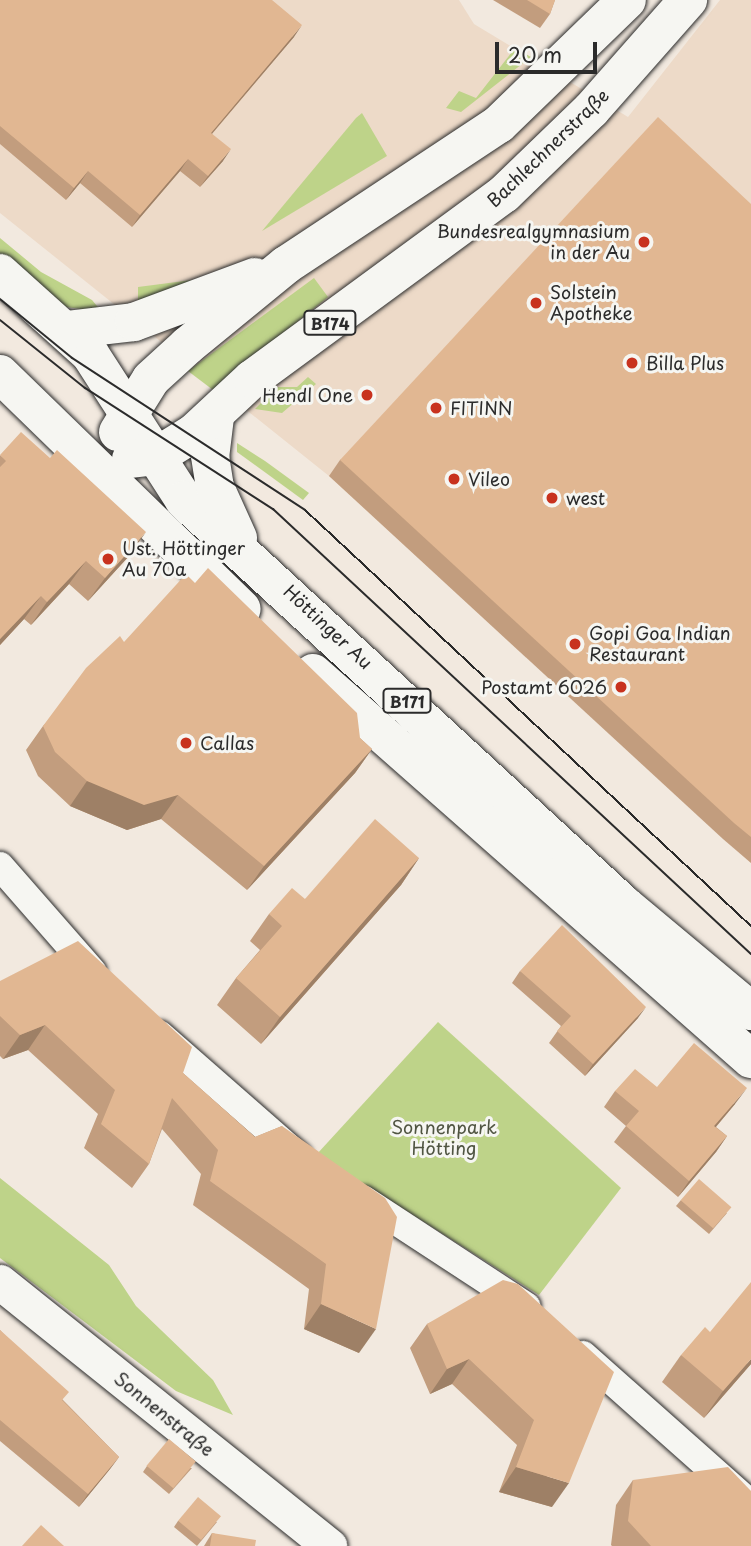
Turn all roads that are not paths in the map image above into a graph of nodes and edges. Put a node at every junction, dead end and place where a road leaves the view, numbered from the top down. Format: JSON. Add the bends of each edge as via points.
{"nodes":[{"id":1,"x":626,"y":0,"type":"edge"},
{"id":2,"x":688,"y":0,"type":"edge"},
{"id":3,"x":286,"y":265,"type":"junction"},
{"id":4,"x":0,"y":273,"type":"edge"},
{"id":5,"x":66,"y":330,"type":"junction"},
{"id":6,"x":0,"y":374,"type":"edge"},
{"id":7,"x":128,"y":408,"type":"junction"},
{"id":8,"x":215,"y":417,"type":"junction"},
{"id":9,"x":72,"y":442,"type":"junction"},
{"id":10,"x":157,"y":456,"type":"junction"},
{"id":11,"x":116,"y":457,"type":"junction"},
{"id":12,"x":140,"y":512,"type":"junction"},
{"id":13,"x":244,"y":550,"type":"junction"},
{"id":14,"x":0,"y":866,"type":"edge"},
{"id":15,"x":116,"y":993,"type":"edge"},
{"id":16,"x":751,"y":1011,"type":"edge"},
{"id":17,"x":136,"y":1012,"type":"edge"},
{"id":18,"x":751,"y":1059,"type":"edge"},
{"id":19,"x":0,"y":1282,"type":"edge"},
{"id":20,"x":751,"y":1504,"type":"edge"},
{"id":21,"x":329,"y":1546,"type":"edge"}],
"edges":[{"from":1,"to":3,"type":"main road","via":[[573,58],[499,124]]},
{"from":2,"to":8,"type":"main road","name":"Bachlechnerstraße","number":"B174","via":[[591,110],[504,194],[252,379]]},
{"from":3,"to":5,"type":"main road","via":[[134,322]]},
{"from":3,"to":7,"type":"main road","via":[[168,363]]},
{"from":4,"to":5,"type":"main road","name":"Höttinger Au","number":"B171"},
{"from":5,"to":7,"type":"main road","name":"Höttinger Au","number":"B171"},
{"from":6,"to":9,"type":"main road","number":"B171"},
{"from":7,"to":10,"type":"main road","name":"Höttinger Au","number":"B171"},
{"from":7,"to":11,"type":"main road"},
{"from":8,"to":10,"type":"main road","name":"Bachlechnerstraße","number":"B174"},
{"from":8,"to":13,"type":"main road","via":[[210,456],[215,487]]},
{"from":9,"to":11,"type":"main road"},
{"from":9,"to":12,"type":"main road","number":"B171"},
{"from":10,"to":11,"type":"main road"},
{"from":10,"to":13,"type":"main road","name":"Höttinger Au","number":"B171","via":[[184,499]]},
{"from":11,"to":12,"type":"main road"},
{"from":12,"to":18,"type":"main road","number":"B171","via":[[277,641]]},
{"from":13,"to":16,"type":"main road","name":"Höttinger Au","number":"B171","via":[[623,904]]},
{"from":14,"to":15,"type":"street","via":[[55,936]]},
{"from":17,"to":20,"type":"street","via":[[328,1178],[498,1283]]},
{"from":19,"to":21,"type":"street","name":"Sonnenstraße"}]}
